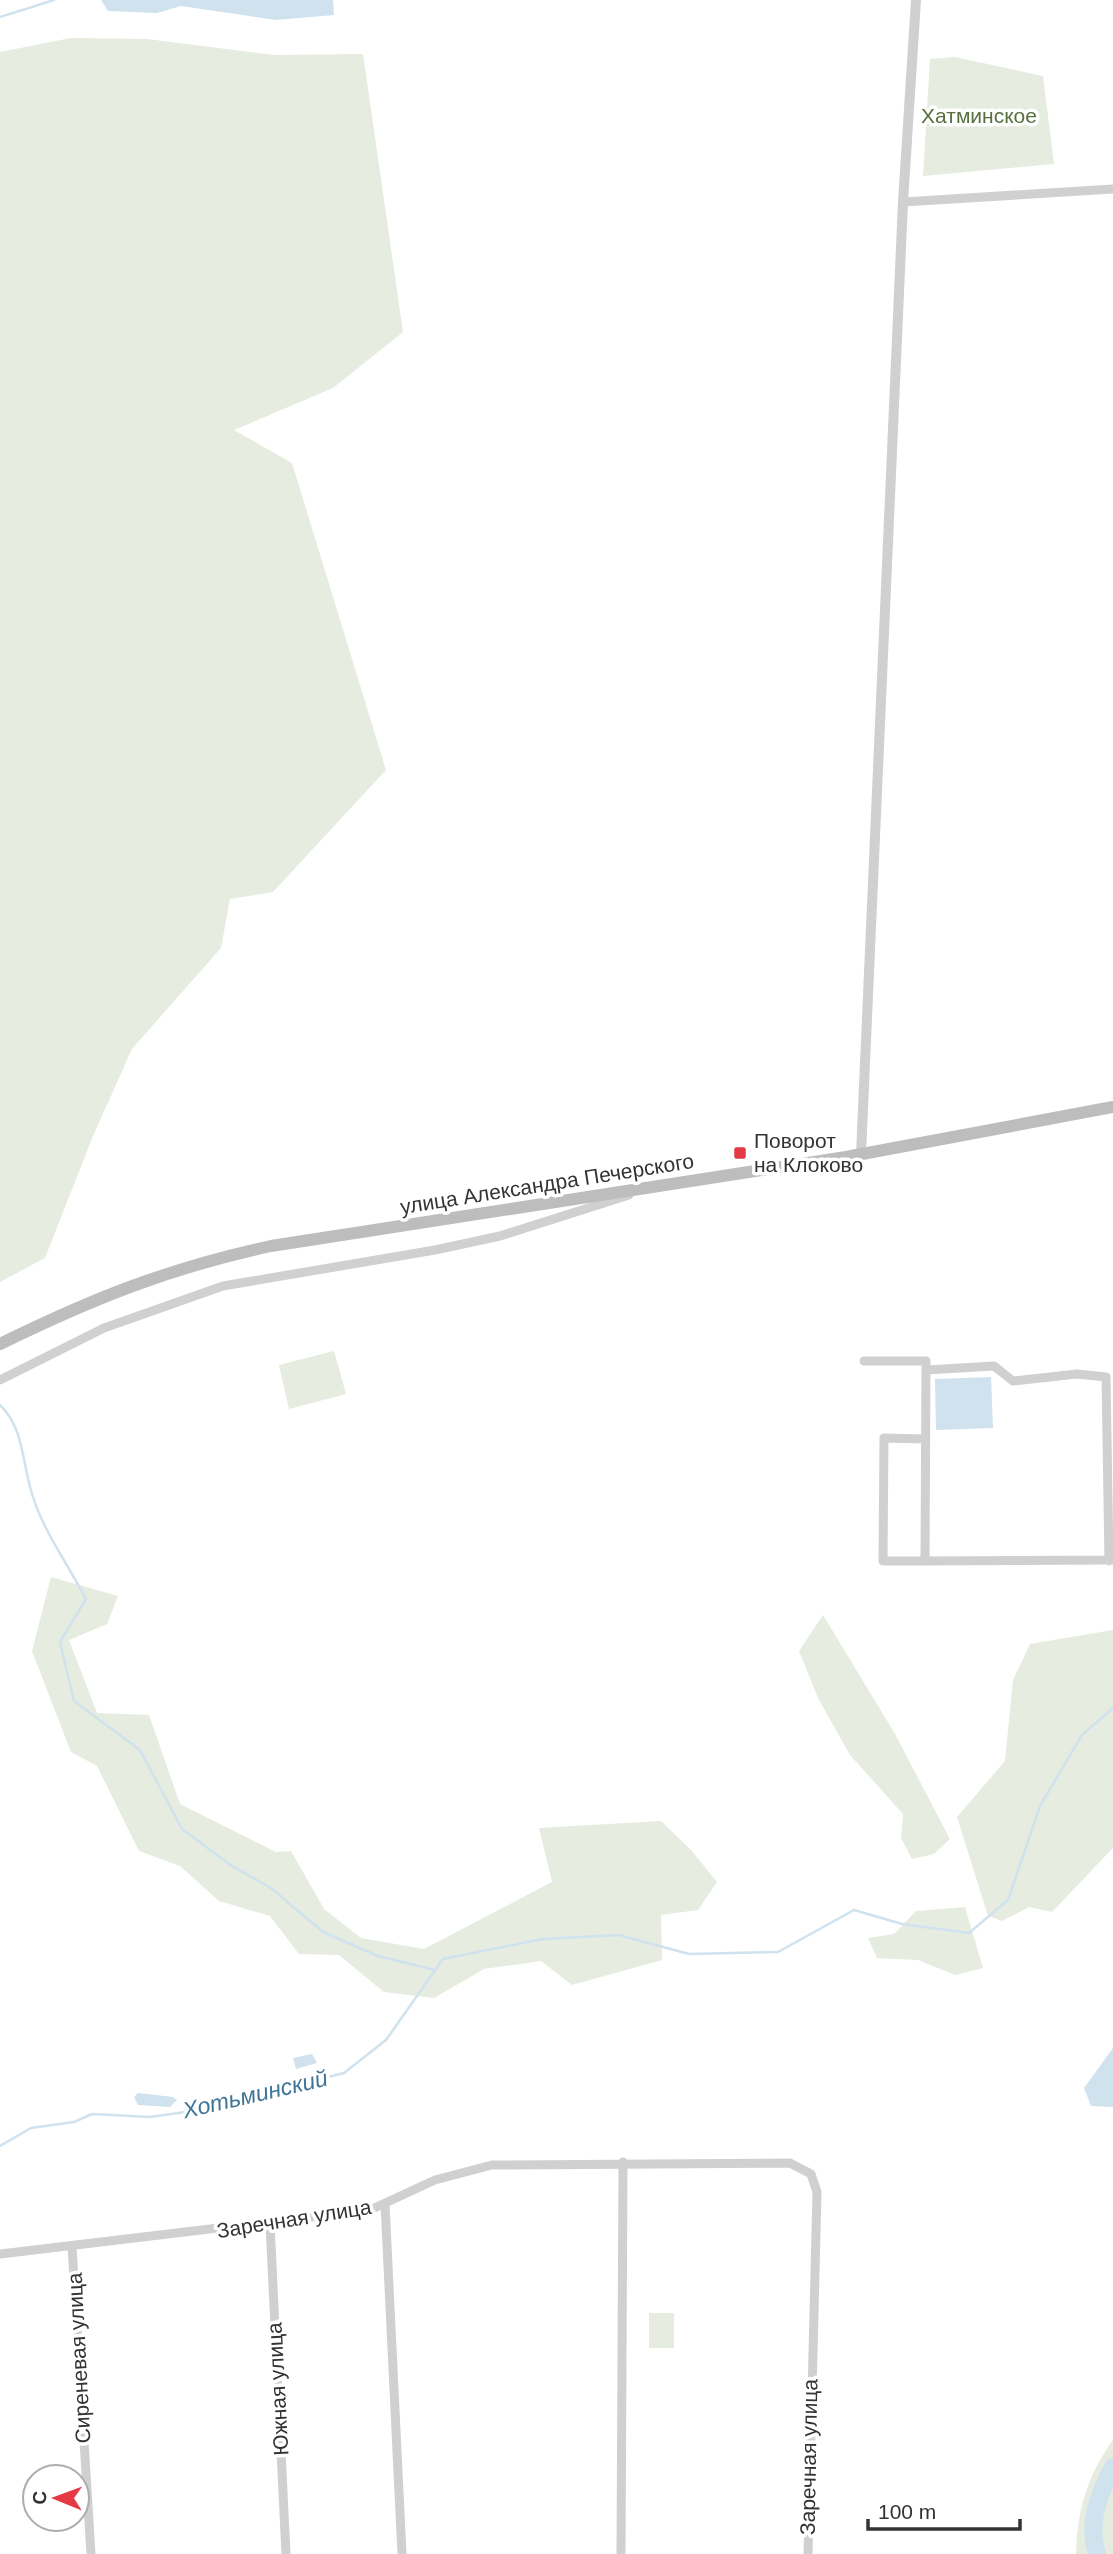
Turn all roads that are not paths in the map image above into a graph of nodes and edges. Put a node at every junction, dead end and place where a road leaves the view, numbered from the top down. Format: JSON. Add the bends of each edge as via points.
{"nodes":[{"id":1,"x":916,"y":0,"type":"edge"},
{"id":2,"x":1113,"y":188,"type":"edge"},
{"id":3,"x":902,"y":202,"type":"junction"},
{"id":4,"x":1113,"y":1107,"type":"edge"},
{"id":5,"x":861,"y":1154,"type":"junction"},
{"id":6,"x":656,"y":1187,"type":"junction"},
{"id":7,"x":0,"y":1344,"type":"edge"},
{"id":8,"x":864,"y":1361,"type":"dead end"},
{"id":9,"x":926,"y":1370,"type":"junction"},
{"id":10,"x":0,"y":1380,"type":"edge"},
{"id":11,"x":925,"y":1439,"type":"junction"},
{"id":12,"x":1111,"y":1560,"type":"edge"},
{"id":13,"x":925,"y":1561,"type":"junction"},
{"id":14,"x":623,"y":2162,"type":"junction"},
{"id":15,"x":385,"y":2204,"type":"junction"},
{"id":16,"x":270,"y":2224,"type":"junction"},
{"id":17,"x":72,"y":2246,"type":"junction"},
{"id":18,"x":0,"y":2254,"type":"edge"},
{"id":19,"x":90,"y":2554,"type":"edge"},
{"id":20,"x":286,"y":2554,"type":"edge"},
{"id":21,"x":402,"y":2554,"type":"edge"},
{"id":22,"x":621,"y":2554,"type":"edge"},
{"id":23,"x":808,"y":2554,"type":"edge"}],
"edges":[{"from":1,"to":3,"type":"street"},
{"from":2,"to":3,"type":"street"},
{"from":3,"to":5,"type":"street"},
{"from":4,"to":5,"type":"main road","name":"улица Александра Печерского"},
{"from":5,"to":6,"type":"main road","name":"улица Александра Печерского"},
{"from":6,"to":7,"type":"main road","name":"улица Александра Печерского","via":[[204,1260],[95,1298]]},
{"from":6,"to":10,"type":"street","via":[[487,1239],[223,1286],[104,1328]]},
{"from":8,"to":9,"type":"street","via":[[926,1361]]},
{"from":9,"to":11,"type":"street"},
{"from":9,"to":12,"type":"street","via":[[994,1366],[1013,1381],[1077,1374],[1106,1377]]},
{"from":11,"to":13,"type":"street"},
{"from":11,"to":13,"type":"street","via":[[884,1438],[883,1561]]},
{"from":12,"to":13,"type":"street"},
{"from":14,"to":15,"type":"street","name":"Заречная улица","via":[[492,2165],[435,2180]]},
{"from":14,"to":22,"type":"street"},
{"from":14,"to":23,"type":"street","name":"Заречная улица","via":[[790,2163],[811,2174],[817,2192]]},
{"from":15,"to":16,"type":"street","name":"Заречная улица"},
{"from":15,"to":21,"type":"street"},
{"from":16,"to":17,"type":"street","name":"Заречная улица"},
{"from":16,"to":20,"type":"street","name":"Южная улица"},
{"from":17,"to":18,"type":"street","name":"Заречная улица"},
{"from":17,"to":19,"type":"street","name":"Сиреневая улица"}]}
